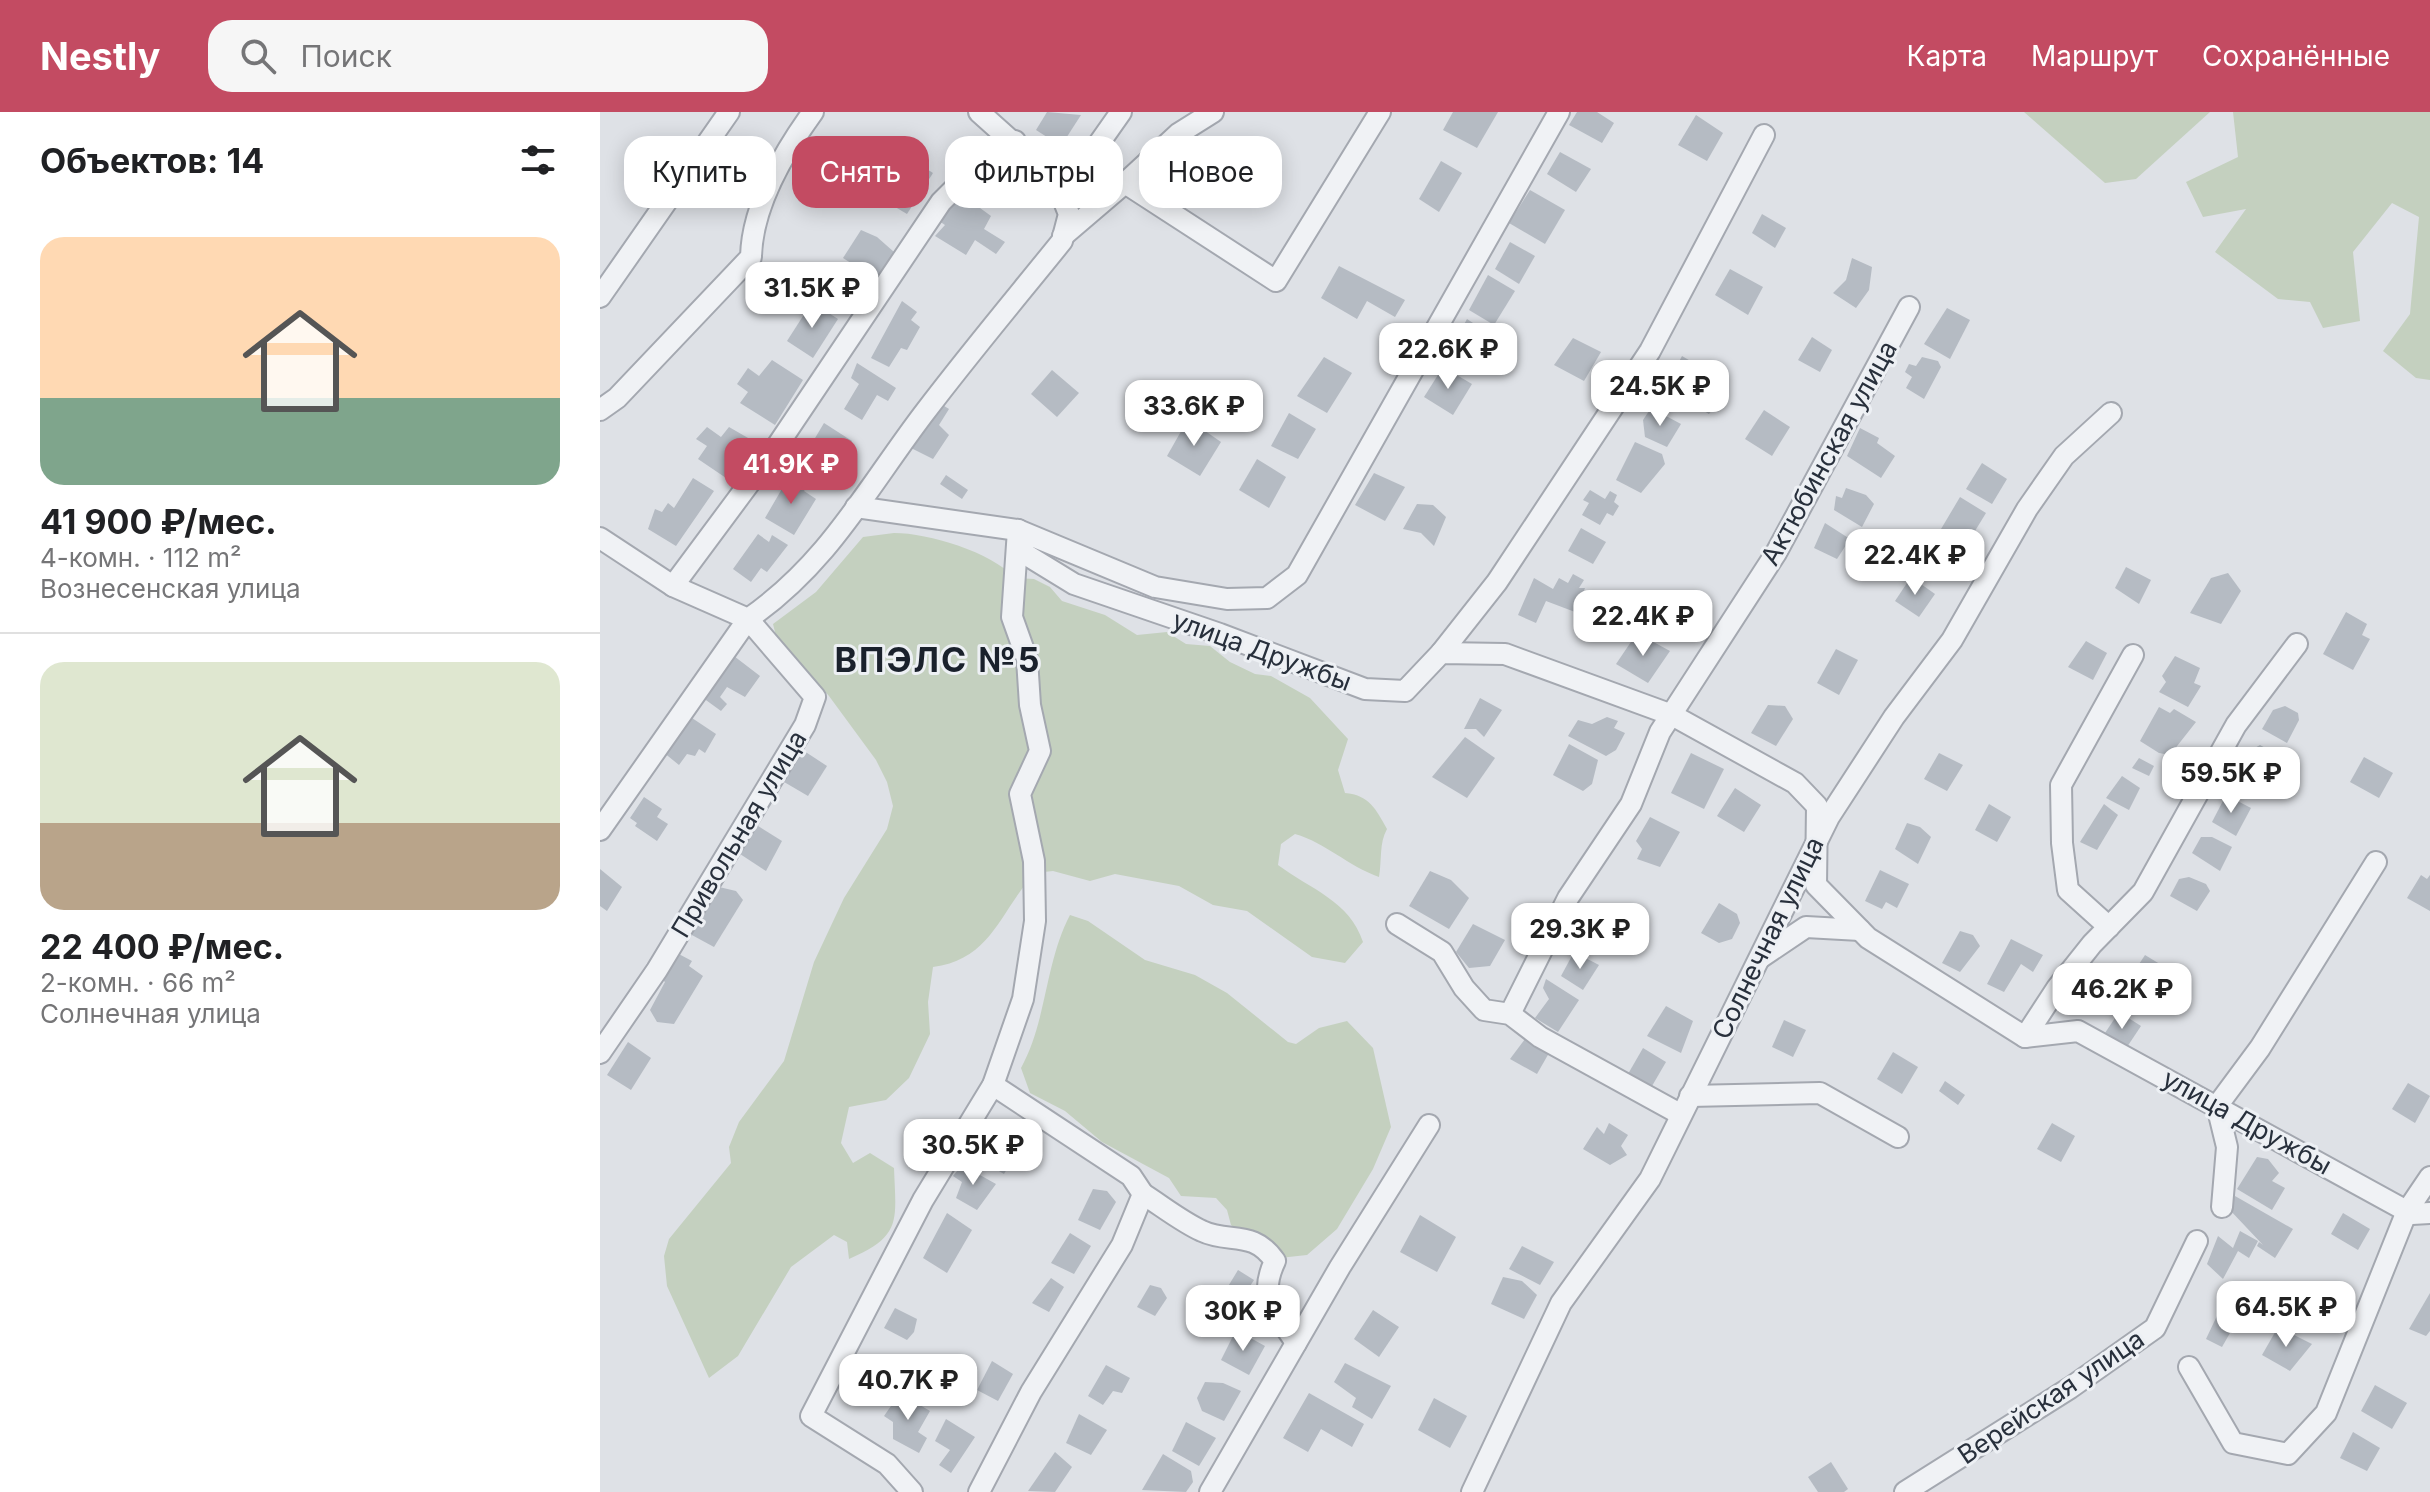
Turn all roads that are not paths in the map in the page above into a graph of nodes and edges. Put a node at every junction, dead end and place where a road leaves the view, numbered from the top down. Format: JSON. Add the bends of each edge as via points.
{"nodes":[{"id":1,"x":729,"y":112,"type":"edge"},
{"id":2,"x":813,"y":112,"type":"edge"},
{"id":3,"x":979,"y":112,"type":"edge"},
{"id":4,"x":1121,"y":112,"type":"edge"},
{"id":5,"x":1213,"y":112,"type":"edge"},
{"id":6,"x":1380,"y":112,"type":"edge"},
{"id":7,"x":1559,"y":112,"type":"edge"},
{"id":8,"x":1764,"y":135,"type":"dead end"},
{"id":9,"x":1009,"y":136,"type":"edge"},
{"id":10,"x":1104,"y":136,"type":"edge"},
{"id":11,"x":1125,"y":183,"type":"junction"},
{"id":12,"x":945,"y":198,"type":"edge"},
{"id":13,"x":1067,"y":208,"type":"edge"},
{"id":14,"x":1063,"y":236,"type":"junction"},
{"id":15,"x":600,"y":297,"type":"edge"},
{"id":16,"x":1909,"y":307,"type":"dead end"},
{"id":17,"x":600,"y":410,"type":"edge"},
{"id":18,"x":2111,"y":413,"type":"dead end"},
{"id":19,"x":856,"y":507,"type":"junction"},
{"id":20,"x":1018,"y":530,"type":"junction"},
{"id":21,"x":600,"y":538,"type":"edge"},
{"id":22,"x":673,"y":586,"type":"junction"},
{"id":23,"x":748,"y":619,"type":"junction"},
{"id":24,"x":2297,"y":644,"type":"dead end"},
{"id":25,"x":1441,"y":653,"type":"junction"},
{"id":26,"x":2133,"y":655,"type":"dead end"},
{"id":27,"x":1672,"y":715,"type":"junction"},
{"id":28,"x":600,"y":830,"type":"edge"},
{"id":29,"x":1816,"y":840,"type":"junction"},
{"id":30,"x":2376,"y":862,"type":"dead end"},
{"id":31,"x":1397,"y":924,"type":"dead end"},
{"id":32,"x":2109,"y":927,"type":"junction"},
{"id":33,"x":1860,"y":930,"type":"junction"},
{"id":34,"x":1757,"y":961,"type":"junction"},
{"id":35,"x":1510,"y":1014,"type":"junction"},
{"id":36,"x":2025,"y":1037,"type":"junction"},
{"id":37,"x":600,"y":1053,"type":"edge"},
{"id":38,"x":993,"y":1085,"type":"junction"},
{"id":39,"x":1690,"y":1096,"type":"junction"},
{"id":40,"x":2217,"y":1106,"type":"junction"},
{"id":41,"x":1680,"y":1114,"type":"junction"},
{"id":42,"x":1429,"y":1125,"type":"dead end"},
{"id":43,"x":1898,"y":1137,"type":"dead end"},
{"id":44,"x":2430,"y":1177,"type":"edge"},
{"id":45,"x":1143,"y":1194,"type":"junction"},
{"id":46,"x":2222,"y":1207,"type":"dead end"},
{"id":47,"x":2407,"y":1211,"type":"junction"},
{"id":48,"x":2430,"y":1213,"type":"edge"},
{"id":49,"x":2197,"y":1241,"type":"dead end"},
{"id":50,"x":1296,"y":1343,"type":"junction"},
{"id":51,"x":2189,"y":1367,"type":"dead end"},
{"id":52,"x":912,"y":1492,"type":"edge"},
{"id":53,"x":979,"y":1492,"type":"edge"},
{"id":54,"x":1210,"y":1492,"type":"edge"},
{"id":55,"x":1472,"y":1492,"type":"edge"},
{"id":56,"x":1905,"y":1492,"type":"edge"}],
"edges":[{"from":1,"to":15,"type":"street"},
{"from":2,"to":17,"type":"street","via":[[791,143],[752,232],[751,257]]},
{"from":3,"to":9,"type":"street"},
{"from":4,"to":10,"type":"street"},
{"from":5,"to":11,"type":"street","via":[[1178,134]]},
{"from":6,"to":11,"type":"street","via":[[1276,281]]},
{"from":7,"to":20,"type":"street","via":[[1297,575],[1267,598],[1227,599],[1155,587]]},
{"from":8,"to":25,"type":"street","name":"улица Дружбы","via":[[1650,351],[1497,582]]},
{"from":11,"to":14,"type":"street"},
{"from":12,"to":22,"type":"street","via":[[777,446]]},
{"from":13,"to":14,"type":"street"},
{"from":14,"to":19,"type":"street"},
{"from":16,"to":27,"type":"street","name":"Актюбинская улица","via":[[1776,553]]},
{"from":18,"to":29,"type":"street","name":"Солнечная улица","via":[[2064,456],[2027,509],[1952,640],[1894,717]]},
{"from":19,"to":20,"type":"street"},
{"from":19,"to":23,"type":"street","via":[[830,546]]},
{"from":20,"to":25,"type":"street","name":"улица Дружбы","via":[[1025,554],[1074,584],[1365,689],[1405,691]]},
{"from":20,"to":38,"type":"street","via":[[1012,617],[1027,659],[1040,751],[1020,794],[1034,861],[1035,921],[1023,999]]},
{"from":21,"to":22,"type":"street"},
{"from":22,"to":23,"type":"street"},
{"from":23,"to":28,"type":"street"},
{"from":23,"to":37,"type":"street","name":"Привольная улица","via":[[815,697],[805,725],[657,970]]},
{"from":24,"to":32,"type":"street","via":[[2236,725],[2143,892]]},
{"from":25,"to":27,"type":"street","via":[[1505,654]]},
{"from":26,"to":32,"type":"street","via":[[2061,785],[2068,890]]},
{"from":27,"to":29,"type":"street","via":[[1795,783],[1817,806]]},
{"from":27,"to":35,"type":"street","name":"Актюбинская улица","via":[[1631,804],[1568,898]]},
{"from":29,"to":33,"type":"street","via":[[1816,885]]},
{"from":29,"to":34,"type":"street","name":"Солнечная улица"},
{"from":30,"to":40,"type":"street","via":[[2260,1048]]},
{"from":31,"to":35,"type":"street","via":[[1442,952],[1484,1010]]},
{"from":32,"to":36,"type":"street","via":[[2057,988]]},
{"from":33,"to":34,"type":"street","via":[[1806,927]]},
{"from":33,"to":36,"type":"street"},
{"from":34,"to":39,"type":"street","name":"Солнечная улица"},
{"from":35,"to":41,"type":"street","via":[[1540,1037]]},
{"from":36,"to":40,"type":"street","name":"улица Дружбы","via":[[2078,1031]]},
{"from":38,"to":45,"type":"street","via":[[1131,1176]]},
{"from":38,"to":52,"type":"street","via":[[923,1200],[811,1416],[887,1464]]},
{"from":39,"to":41,"type":"street","name":"Солнечная улица"},
{"from":39,"to":43,"type":"street","via":[[1820,1093]]},
{"from":40,"to":46,"type":"street","via":[[2227,1147]]},
{"from":40,"to":47,"type":"street","name":"улица Дружбы"},
{"from":41,"to":55,"type":"street","name":"Солнечная улица","via":[[1650,1179],[1561,1303]]},
{"from":42,"to":50,"type":"street"},
{"from":44,"to":47,"type":"street"},
{"from":45,"to":50,"type":"street","via":[[1205,1233],[1235,1235],[1267,1249],[1275,1261],[1265,1295]]},
{"from":45,"to":53,"type":"street","via":[[1122,1245],[1031,1392]]},
{"from":47,"to":48,"type":"street","name":"улица Дружбы"},
{"from":47,"to":51,"type":"street","via":[[2326,1413],[2288,1454],[2233,1443]]},
{"from":49,"to":56,"type":"street","name":"Верейская улица","via":[[2155,1328]]},
{"from":50,"to":54,"type":"street"}]}
